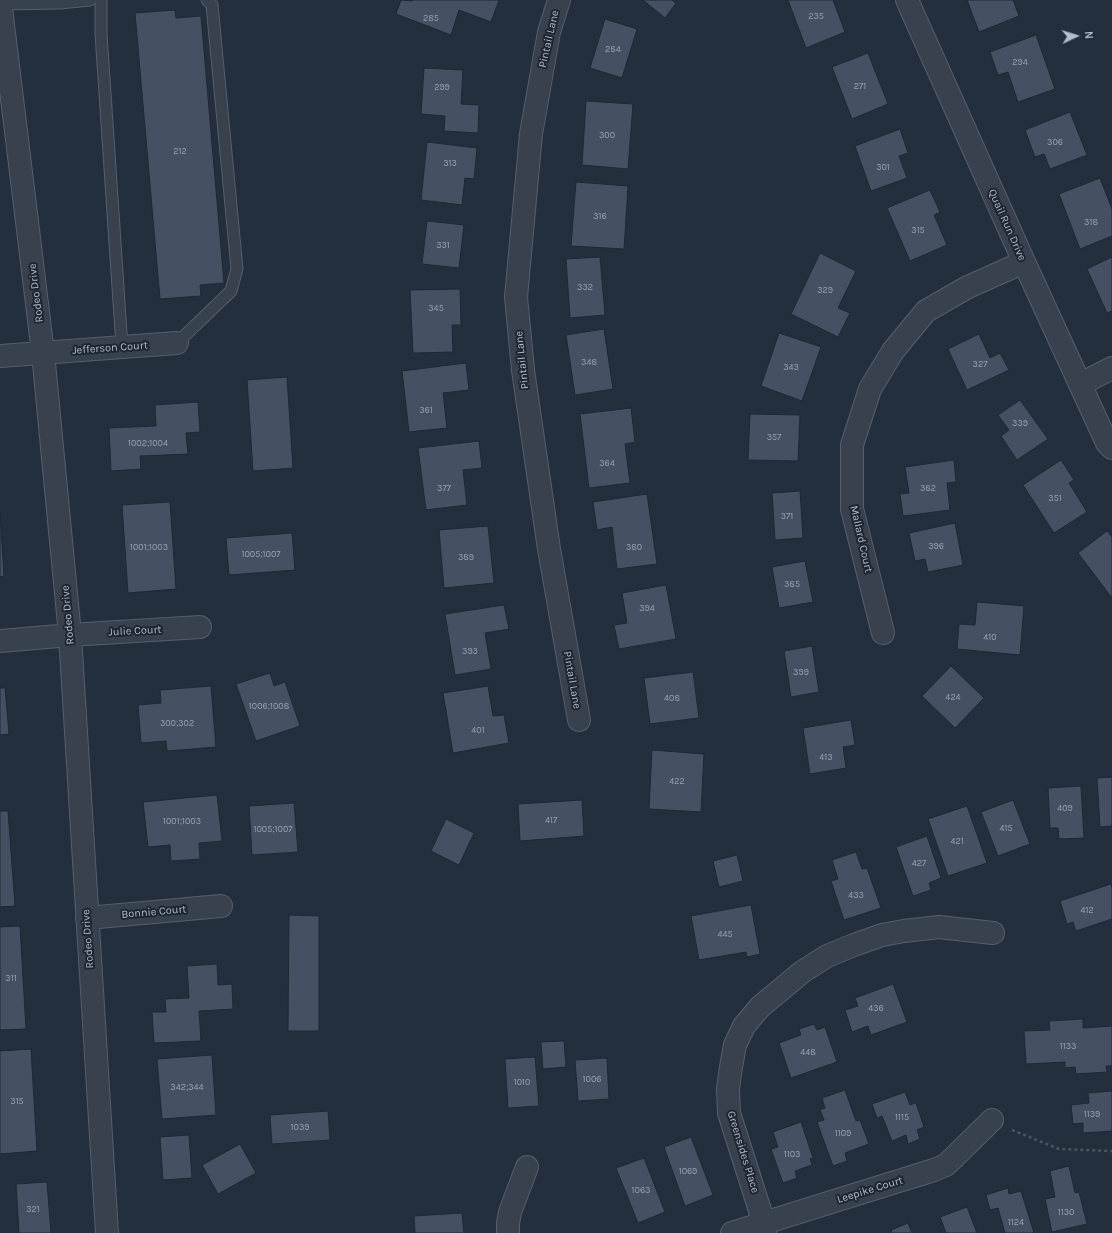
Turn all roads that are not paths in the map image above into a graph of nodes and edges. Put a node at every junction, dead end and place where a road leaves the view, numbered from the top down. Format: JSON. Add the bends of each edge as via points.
{"nodes":[{"id":1,"x":90,"y":0,"type":"edge"},
{"id":2,"x":101,"y":0,"type":"edge"},
{"id":3,"x":207,"y":0,"type":"edge"},
{"id":4,"x":559,"y":0,"type":"edge"},
{"id":5,"x":907,"y":0,"type":"edge"},
{"id":6,"x":1,"y":2,"type":"edge"},
{"id":7,"x":1024,"y":262,"type":"junction"},
{"id":8,"x":178,"y":343,"type":"joint"},
{"id":9,"x":122,"y":347,"type":"junction"},
{"id":10,"x":43,"y":353,"type":"junction"},
{"id":11,"x":0,"y":356,"type":"edge"},
{"id":12,"x":1112,"y":368,"type":"edge"},
{"id":13,"x":1081,"y":384,"type":"junction"},
{"id":14,"x":1112,"y":448,"type":"edge"},
{"id":15,"x":200,"y":627,"type":"dead end"},
{"id":16,"x":883,"y":633,"type":"dead end"},
{"id":17,"x":70,"y":635,"type":"junction"},
{"id":18,"x":0,"y":641,"type":"edge"},
{"id":19,"x":579,"y":720,"type":"dead end"},
{"id":20,"x":222,"y":906,"type":"dead end"},
{"id":21,"x":87,"y":918,"type":"junction"},
{"id":22,"x":993,"y":933,"type":"dead end"},
{"id":23,"x":992,"y":1120,"type":"road end"},
{"id":24,"x":527,"y":1167,"type":"dead end"},
{"id":25,"x":767,"y":1230,"type":"edge"},
{"id":26,"x":107,"y":1233,"type":"edge"},
{"id":27,"x":508,"y":1233,"type":"edge"},
{"id":28,"x":732,"y":1233,"type":"edge"}],
"edges":[{"from":1,"to":6,"type":"lane","via":[[60,3]]},
{"from":2,"to":9,"type":"lane","via":[[101,34]]},
{"from":3,"to":8,"type":"lane","via":[[212,5],[237,269],[231,291]]},
{"from":4,"to":19,"type":"street","name":"Pintail Lane","via":[[548,32],[532,134],[516,297],[523,370],[549,549]]},
{"from":5,"to":7,"type":"street","name":"Quail Run Drive"},
{"from":6,"to":10,"type":"street","name":"Rodeo Drive"},
{"from":7,"to":13,"type":"street","name":"Quail Run Drive"},
{"from":7,"to":16,"type":"street","name":"Mallard Court","via":[[968,287],[926,311],[893,351],[870,390],[852,445],[852,509]]},
{"from":8,"to":9,"type":"street","name":"Jefferson Court"},
{"from":9,"to":10,"type":"street","name":"Jefferson Court"},
{"from":10,"to":11,"type":"street","name":"Jefferson Court"},
{"from":10,"to":17,"type":"street","name":"Rodeo Drive"},
{"from":12,"to":13,"type":"street"},
{"from":13,"to":14,"type":"street","name":"Quail Run Drive"},
{"from":15,"to":17,"type":"street","name":"Julie Court"},
{"from":17,"to":18,"type":"street","name":"Julie Court"},
{"from":17,"to":21,"type":"street","name":"Rodeo Drive"},
{"from":20,"to":21,"type":"street","name":"Bonnie Court"},
{"from":21,"to":26,"type":"street","name":"Rodeo Drive"},
{"from":22,"to":25,"type":"street","name":"Greensides Place","via":[[939,927],[882,935],[854,944],[827,956],[802,972],[760,1007],[744,1026],[735,1046],[731,1067],[728,1089],[729,1113]]},
{"from":23,"to":25,"type":"street","name":"Leepike Court","via":[[946,1165]]},
{"from":24,"to":27,"type":"street","via":[[510,1212]]},
{"from":25,"to":28,"type":"street","name":"Leepike Court"}]}
